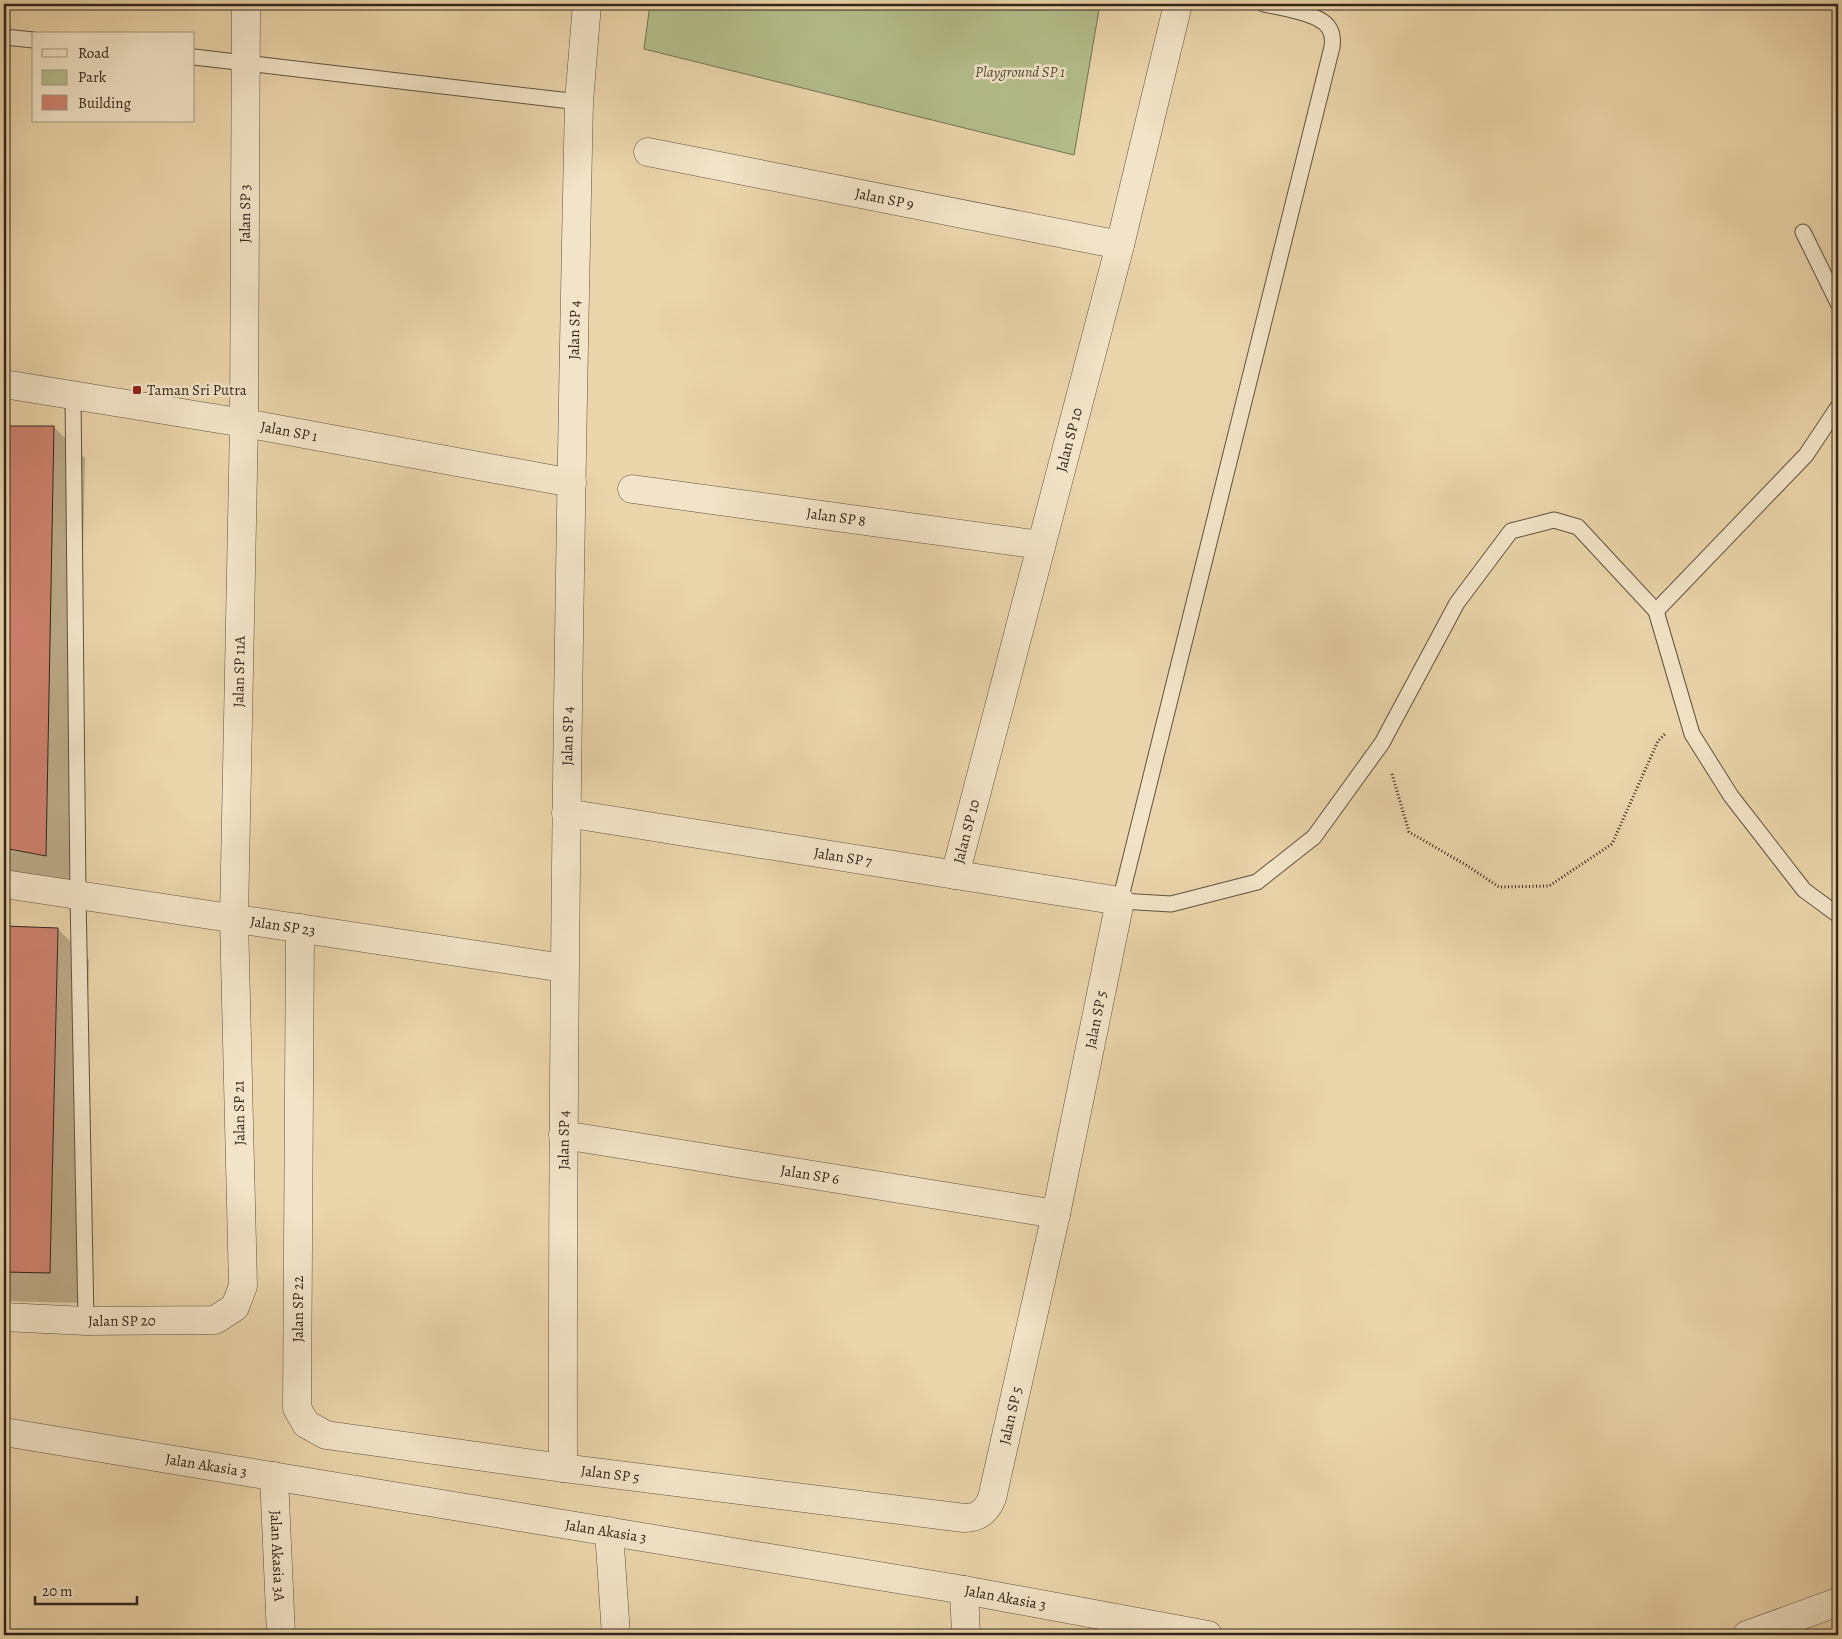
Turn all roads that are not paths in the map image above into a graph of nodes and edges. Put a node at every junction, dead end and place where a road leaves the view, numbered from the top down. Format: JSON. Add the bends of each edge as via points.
{"nodes":[{"id":1,"x":246,"y":4,"type":"edge"},
{"id":2,"x":587,"y":4,"type":"edge"},
{"id":3,"x":1178,"y":4,"type":"edge"},
{"id":4,"x":1264,"y":4,"type":"edge"},
{"id":5,"x":4,"y":37,"type":"edge"},
{"id":6,"x":32,"y":40,"type":"edge"},
{"id":7,"x":195,"y":56,"type":"edge"},
{"id":8,"x":247,"y":62,"type":"junction"},
{"id":9,"x":579,"y":102,"type":"junction"},
{"id":10,"x":648,"y":152,"type":"dead end"},
{"id":11,"x":1803,"y":232,"type":"dead end"},
{"id":12,"x":1120,"y":245,"type":"junction"},
{"id":13,"x":1838,"y":303,"type":"edge"},
{"id":14,"x":4,"y":384,"type":"edge"},
{"id":15,"x":73,"y":395,"type":"junction"},
{"id":16,"x":1838,"y":407,"type":"edge"},
{"id":17,"x":244,"y":423,"type":"junction"},
{"id":18,"x":572,"y":483,"type":"junction"},
{"id":19,"x":632,"y":489,"type":"dead end"},
{"id":20,"x":1041,"y":545,"type":"junction"},
{"id":21,"x":1656,"y":611,"type":"junction"},
{"id":22,"x":566,"y":813,"type":"junction"},
{"id":23,"x":955,"y":875,"type":"junction"},
{"id":24,"x":4,"y":884,"type":"edge"},
{"id":25,"x":78,"y":895,"type":"junction"},
{"id":26,"x":1120,"y":900,"type":"junction"},
{"id":27,"x":1838,"y":914,"type":"edge"},
{"id":28,"x":234,"y":918,"type":"junction"},
{"id":29,"x":300,"y":928,"type":"junction"},
{"id":30,"x":564,"y":968,"type":"junction"},
{"id":31,"x":563,"y":1134,"type":"junction"},
{"id":32,"x":1056,"y":1214,"type":"junction"},
{"id":33,"x":235,"y":1306,"type":"joint"},
{"id":34,"x":4,"y":1317,"type":"edge"},
{"id":35,"x":86,"y":1321,"type":"junction"},
{"id":36,"x":4,"y":1432,"type":"edge"},
{"id":37,"x":563,"y":1468,"type":"junction"},
{"id":38,"x":274,"y":1476,"type":"junction"},
{"id":39,"x":609,"y":1531,"type":"junction"},
{"id":40,"x":964,"y":1590,"type":"junction"},
{"id":41,"x":1838,"y":1602,"type":"edge"},
{"id":42,"x":281,"y":1635,"type":"edge"},
{"id":43,"x":616,"y":1635,"type":"edge"},
{"id":44,"x":966,"y":1635,"type":"edge"},
{"id":45,"x":1208,"y":1635,"type":"edge"},
{"id":46,"x":1747,"y":1635,"type":"edge"}],
"edges":[{"from":1,"to":8,"type":"street","name":"Jalan SP 3"},
{"from":2,"to":9,"type":"street","name":"Jalan SP 4"},
{"from":3,"to":12,"type":"street","name":"Jalan SP 10"},
{"from":4,"to":26,"type":"lane","via":[[1322,20],[1333,37],[1332,47]]},
{"from":5,"to":6,"type":"lane"},
{"from":7,"to":8,"type":"lane"},
{"from":8,"to":9,"type":"lane"},
{"from":8,"to":17,"type":"street","name":"Jalan SP 3"},
{"from":9,"to":18,"type":"street","name":"Jalan SP 4"},
{"from":10,"to":12,"type":"street","name":"Jalan SP 9"},
{"from":11,"to":13,"type":"lane"},
{"from":12,"to":20,"type":"street","name":"Jalan SP 10"},
{"from":14,"to":15,"type":"street","name":"Jalan SP 1"},
{"from":15,"to":17,"type":"street","name":"Jalan SP 1"},
{"from":15,"to":25,"type":"lane"},
{"from":16,"to":21,"type":"lane","via":[[1806,455]]},
{"from":17,"to":18,"type":"street","name":"Jalan SP 1"},
{"from":17,"to":28,"type":"street","name":"Jalan SP 11A"},
{"from":18,"to":22,"type":"street","name":"Jalan SP 4"},
{"from":19,"to":20,"type":"street","name":"Jalan SP 8"},
{"from":20,"to":23,"type":"street","name":"Jalan SP 10"},
{"from":21,"to":26,"type":"lane","via":[[1578,527],[1554,520],[1512,531],[1457,604],[1382,743],[1314,837],[1257,882],[1171,904]]},
{"from":21,"to":27,"type":"lane","via":[[1692,734],[1731,796],[1804,890]]},
{"from":22,"to":23,"type":"street","name":"Jalan SP 7"},
{"from":22,"to":30,"type":"street","name":"Jalan SP 4"},
{"from":23,"to":26,"type":"street","name":"Jalan SP 7"},
{"from":24,"to":25,"type":"street","name":"Jalan SP 23"},
{"from":25,"to":28,"type":"street","name":"Jalan SP 23"},
{"from":25,"to":35,"type":"lane"},
{"from":26,"to":32,"type":"street","name":"Jalan SP 5"},
{"from":28,"to":29,"type":"street","name":"Jalan SP 23"},
{"from":28,"to":33,"type":"street","name":"Jalan SP 21","via":[[242,1286]]},
{"from":29,"to":30,"type":"street","name":"Jalan SP 23"},
{"from":29,"to":37,"type":"street","name":"Jalan SP 22","via":[[297,1408],[306,1424],[326,1435]]},
{"from":30,"to":31,"type":"street","name":"Jalan SP 4"},
{"from":31,"to":32,"type":"street","name":"Jalan SP 6"},
{"from":31,"to":37,"type":"street","name":"Jalan SP 4"},
{"from":32,"to":37,"type":"street","name":"Jalan SP 5","via":[[992,1498],[982,1514],[964,1518]]},
{"from":33,"to":35,"type":"street","name":"Jalan SP 20","via":[[215,1320]]},
{"from":34,"to":35,"type":"street","name":"Jalan SP 20"},
{"from":36,"to":38,"type":"street","name":"Jalan Akasia 3"},
{"from":38,"to":39,"type":"street","name":"Jalan Akasia 3"},
{"from":38,"to":42,"type":"street","name":"Jalan Akasia 3A"},
{"from":39,"to":40,"type":"street","name":"Jalan Akasia 3"},
{"from":39,"to":43,"type":"street"},
{"from":40,"to":44,"type":"street"},
{"from":40,"to":45,"type":"street","name":"Jalan Akasia 3"},
{"from":41,"to":46,"type":"street"}]}
